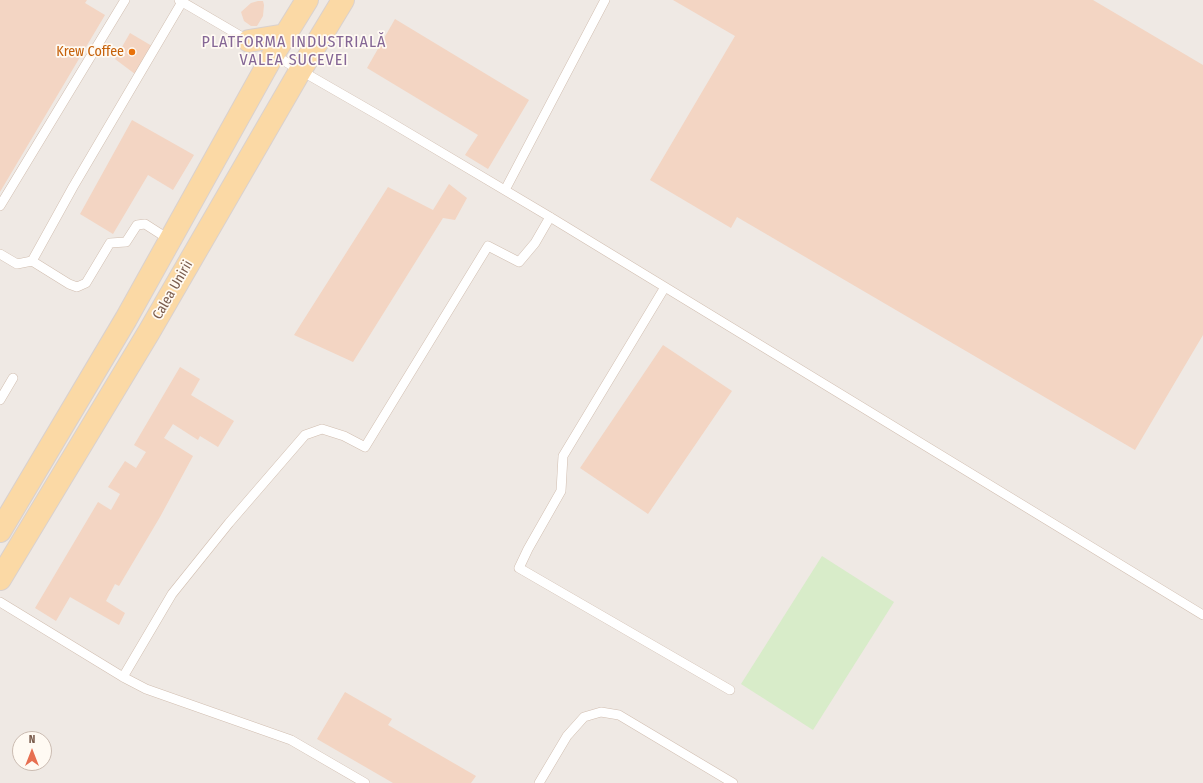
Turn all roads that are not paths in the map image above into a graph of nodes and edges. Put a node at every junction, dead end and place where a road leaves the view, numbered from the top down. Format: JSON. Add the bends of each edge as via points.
{"nodes":[{"id":1,"x":125,"y":0,"type":"edge"},
{"id":2,"x":307,"y":0,"type":"edge"},
{"id":3,"x":343,"y":0,"type":"edge"},
{"id":4,"x":605,"y":0,"type":"edge"},
{"id":5,"x":181,"y":1,"type":"edge"},
{"id":6,"x":286,"y":35,"type":"junction"},
{"id":7,"x":249,"y":41,"type":"junction"},
{"id":8,"x":273,"y":55,"type":"junction"},
{"id":9,"x":300,"y":70,"type":"junction"},
{"id":10,"x":504,"y":190,"type":"junction"},
{"id":11,"x":0,"y":206,"type":"edge"},
{"id":12,"x":550,"y":217,"type":"junction"},
{"id":13,"x":170,"y":240,"type":"junction"},
{"id":14,"x":0,"y":254,"type":"edge"},
{"id":15,"x":32,"y":261,"type":"junction"},
{"id":16,"x":665,"y":287,"type":"junction"},
{"id":17,"x":13,"y":378,"type":"dead end"},
{"id":18,"x":0,"y":400,"type":"edge"},
{"id":19,"x":0,"y":531,"type":"edge"},
{"id":20,"x":0,"y":579,"type":"edge"},
{"id":21,"x":0,"y":602,"type":"edge"},
{"id":22,"x":1203,"y":615,"type":"edge"},
{"id":23,"x":123,"y":677,"type":"junction"},
{"id":24,"x":730,"y":690,"type":"dead end"},
{"id":25,"x":365,"y":783,"type":"edge"},
{"id":26,"x":539,"y":783,"type":"edge"},
{"id":27,"x":733,"y":783,"type":"edge"}],
"edges":[{"from":1,"to":11,"type":"lane"},
{"from":2,"to":6,"type":"main road","name":"Calea Unirii"},
{"from":3,"to":9,"type":"main road","name":"Calea Unirii"},
{"from":4,"to":10,"type":"lane"},
{"from":5,"to":7,"type":"lane"},
{"from":5,"to":15,"type":"lane"},
{"from":6,"to":7,"type":"main road"},
{"from":6,"to":8,"type":"main road","name":"Calea Unirii"},
{"from":7,"to":8,"type":"lane"},
{"from":8,"to":9,"type":"lane"},
{"from":8,"to":13,"type":"main road","name":"Calea Unirii"},
{"from":9,"to":10,"type":"lane"},
{"from":9,"to":20,"type":"main road","name":"Calea Unirii","via":[[149,332]]},
{"from":10,"to":12,"type":"lane"},
{"from":12,"to":16,"type":"lane"},
{"from":12,"to":23,"type":"lane","via":[[535,243],[519,262],[488,246],[365,447],[344,436],[322,430],[305,435],[229,522],[172,594]]},
{"from":13,"to":15,"type":"lane","via":[[145,224],[137,226],[126,242],[110,243],[86,283],[77,287]]},
{"from":13,"to":19,"type":"main road","name":"Calea Unirii"},
{"from":14,"to":15,"type":"lane","via":[[17,264]]},
{"from":16,"to":22,"type":"lane"},
{"from":16,"to":24,"type":"lane","via":[[563,456],[561,491],[519,568]]},
{"from":17,"to":18,"type":"lane"},
{"from":21,"to":23,"type":"lane"},
{"from":23,"to":25,"type":"lane","via":[[146,689],[291,740]]},
{"from":26,"to":27,"type":"lane","via":[[575,726],[584,717],[601,712],[619,715]]}]}
